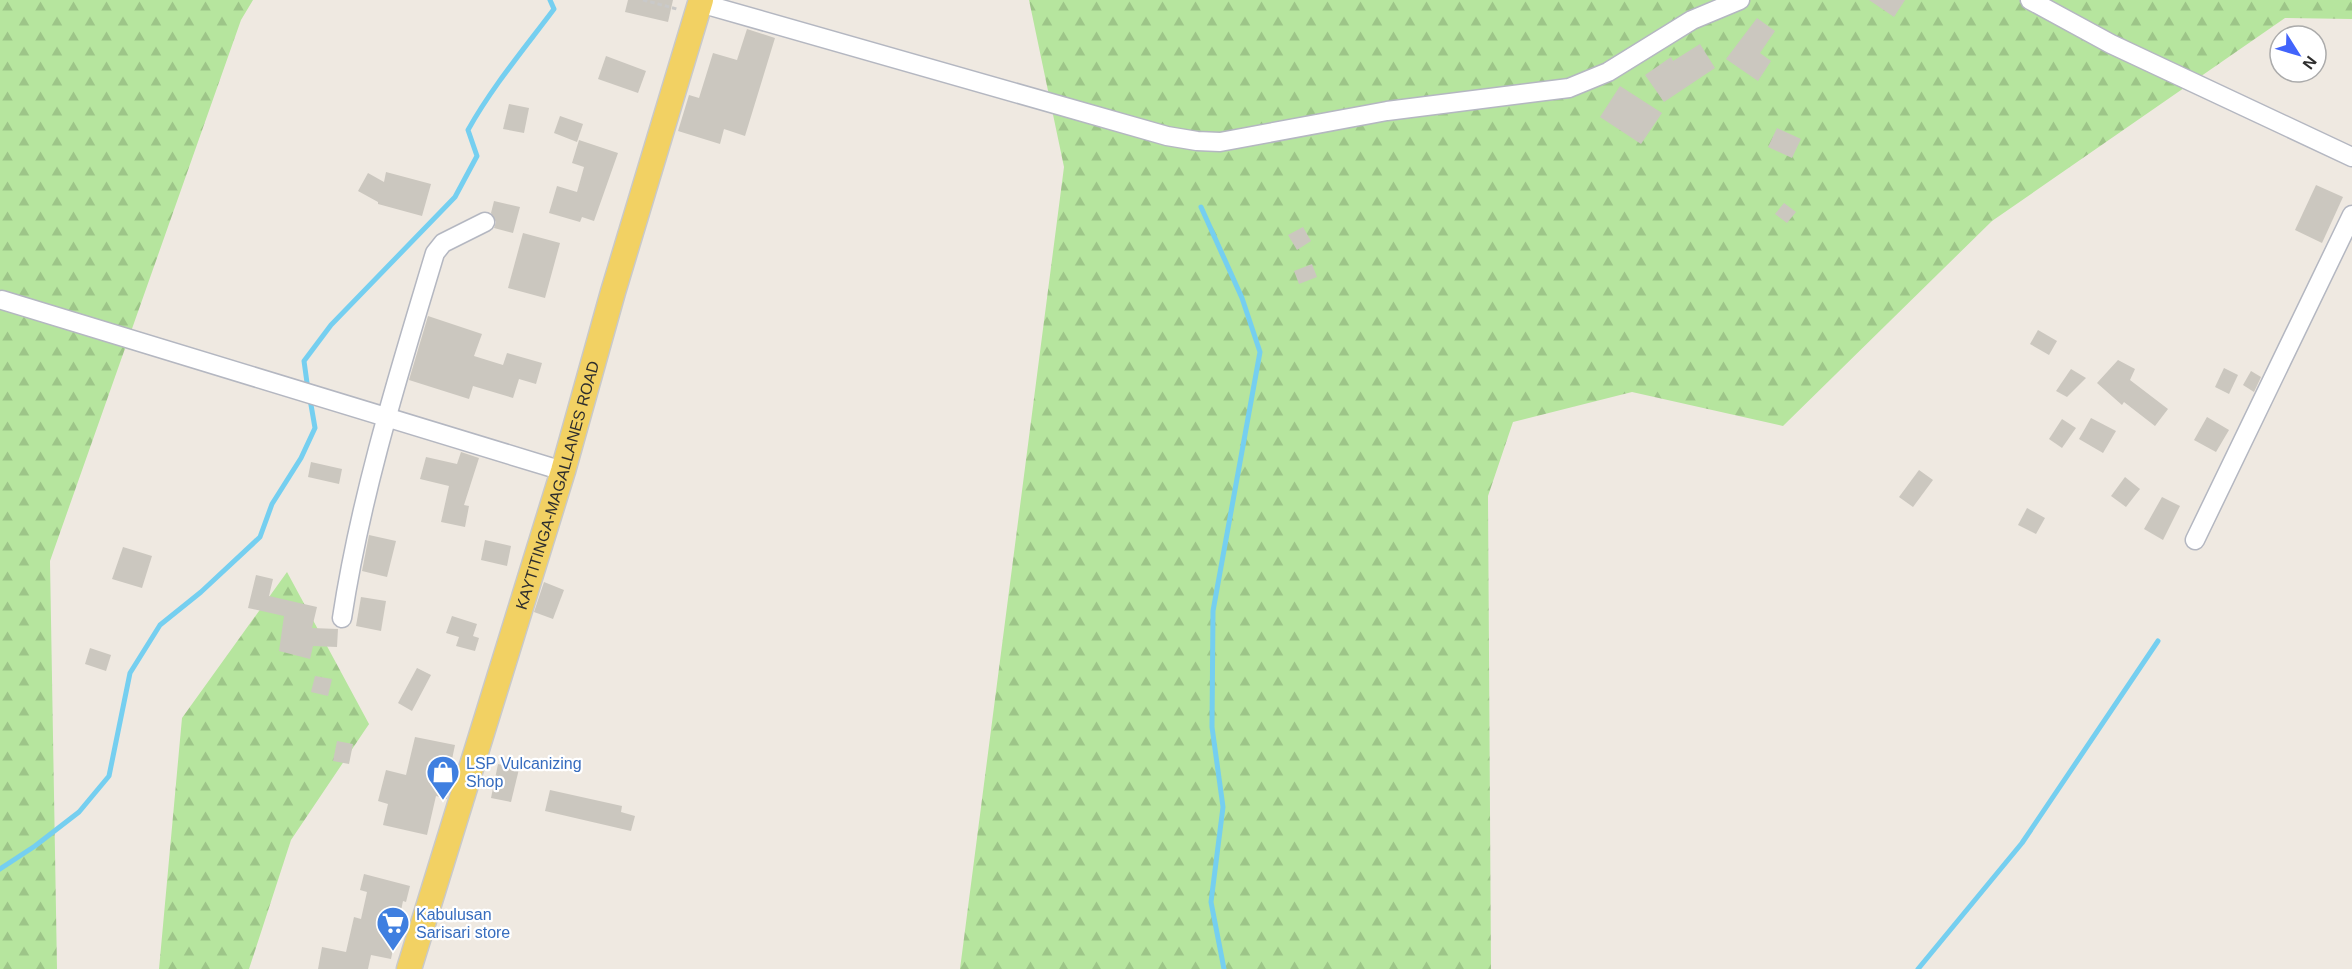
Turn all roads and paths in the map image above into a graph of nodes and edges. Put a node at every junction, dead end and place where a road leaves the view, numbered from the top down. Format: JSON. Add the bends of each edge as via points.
{"nodes":[{"id":1,"x":643,"y":0,"type":"edge"},
{"id":2,"x":1740,"y":0,"type":"edge"},
{"id":3,"x":2030,"y":0,"type":"edge"},
{"id":4,"x":699,"y":6,"type":"edge"},
{"id":5,"x":2352,"y":157,"type":"edge"},
{"id":6,"x":2352,"y":215,"type":"edge"},
{"id":7,"x":485,"y":222,"type":"dead end"},
{"id":8,"x":2,"y":300,"type":"dead end"},
{"id":9,"x":385,"y":418,"type":"junction"},
{"id":10,"x":563,"y":471,"type":"junction"},
{"id":11,"x":2195,"y":540,"type":"dead end"},
{"id":12,"x":342,"y":618,"type":"dead end"},
{"id":13,"x":409,"y":969,"type":"edge"}],
"edges":[{"from":1,"to":4,"type":"path"},
{"from":2,"to":4,"type":"street","via":[[1692,20],[1608,72],[1569,88],[1387,111],[1220,142],[1167,136]]},
{"from":3,"to":5,"type":"street","via":[[2111,44]]},
{"from":4,"to":10,"type":"main road","name":"KAYTITINGA-MAGALLANES ROAD"},
{"from":6,"to":11,"type":"street"},
{"from":7,"to":9,"type":"street","via":[[443,243],[435,253]]},
{"from":8,"to":9,"type":"street"},
{"from":9,"to":10,"type":"street"},
{"from":9,"to":12,"type":"street"},
{"from":10,"to":13,"type":"main road","name":"KAYTITINGA-MAGALLANES ROAD"}]}
